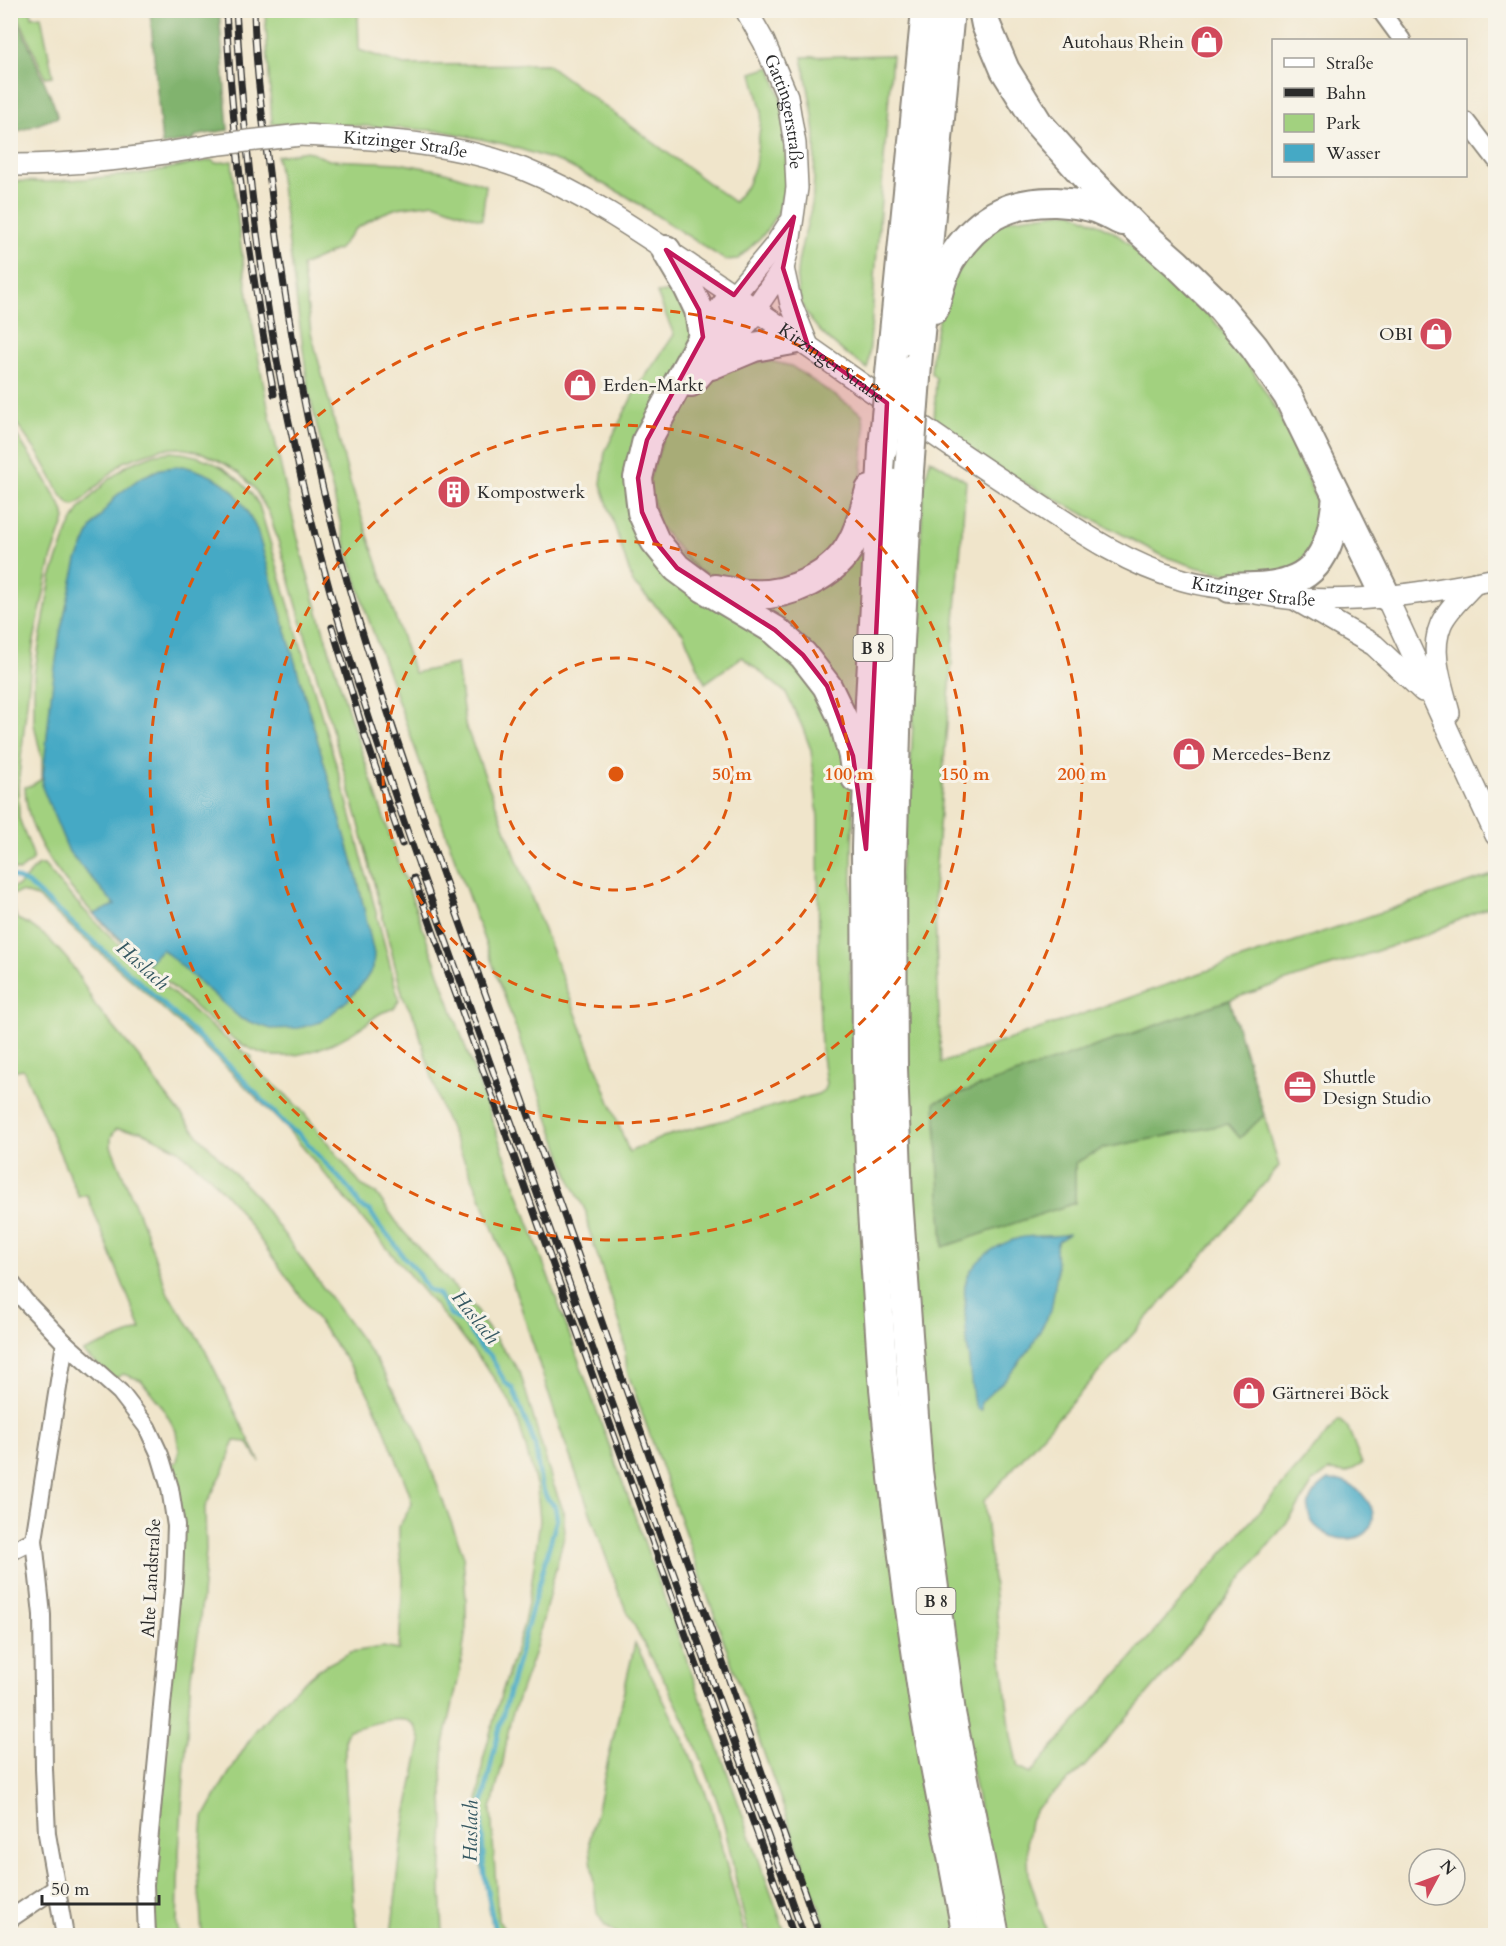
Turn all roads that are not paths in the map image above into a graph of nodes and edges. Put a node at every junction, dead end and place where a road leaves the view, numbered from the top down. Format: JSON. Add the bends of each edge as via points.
{"nodes":[{"id":1,"x":746,"y":10,"type":"edge"},
{"id":2,"x":926,"y":10,"type":"edge"},
{"id":3,"x":950,"y":10,"type":"edge"},
{"id":4,"x":983,"y":10,"type":"edge"},
{"id":5,"x":1380,"y":10,"type":"edge"},
{"id":6,"x":1401,"y":39,"type":"edge"},
{"id":7,"x":1467,"y":122,"type":"edge"},
{"id":8,"x":1496,"y":160,"type":"edge"},
{"id":9,"x":10,"y":165,"type":"edge"},
{"id":10,"x":794,"y":217,"type":"junction"},
{"id":11,"x":1135,"y":227,"type":"junction"},
{"id":12,"x":666,"y":250,"type":"junction"},
{"id":13,"x":783,"y":268,"type":"junction"},
{"id":14,"x":744,"y":302,"type":"junction"},
{"id":15,"x":703,"y":337,"type":"junction"},
{"id":16,"x":803,"y":342,"type":"junction"},
{"id":17,"x":917,"y":365,"type":"junction"},
{"id":18,"x":706,"y":367,"type":"junction"},
{"id":19,"x":663,"y":411,"type":"junction"},
{"id":20,"x":883,"y":448,"type":"junction"},
{"id":21,"x":1337,"y":497,"type":"junction"},
{"id":22,"x":1485,"y":581,"type":"edge"},
{"id":23,"x":704,"y":588,"type":"junction"},
{"id":24,"x":1230,"y":588,"type":"junction"},
{"id":25,"x":1386,"y":596,"type":"junction"},
{"id":26,"x":1295,"y":599,"type":"junction"},
{"id":27,"x":1434,"y":702,"type":"junction"},
{"id":28,"x":1460,"y":757,"type":"junction"},
{"id":29,"x":1496,"y":836,"type":"edge"},
{"id":30,"x":866,"y":849,"type":"junction"},
{"id":31,"x":10,"y":1281,"type":"edge"},
{"id":32,"x":65,"y":1343,"type":"junction"},
{"id":33,"x":34,"y":1540,"type":"junction"},
{"id":34,"x":10,"y":1552,"type":"edge"},
{"id":35,"x":56,"y":1888,"type":"junction"},
{"id":36,"x":10,"y":1919,"type":"edge"},
{"id":37,"x":65,"y":1935,"type":"edge"},
{"id":38,"x":147,"y":1935,"type":"edge"},
{"id":39,"x":967,"y":1935,"type":"edge"},
{"id":40,"x":995,"y":1935,"type":"edge"}],
"edges":[{"from":1,"to":10,"type":"street","name":"Gattingerstraße","via":[[787,96],[795,144]]},
{"from":2,"to":20,"type":"highway","number":"B 8","bridge":true},
{"from":3,"to":17,"type":"highway","number":"B 8"},
{"from":4,"to":11,"type":"highway","via":[[1005,70],[1038,123]]},
{"from":5,"to":6,"type":"street"},
{"from":7,"to":8,"type":"street"},
{"from":9,"to":12,"type":"street","name":"Kitzinger Straße","bridge":true,"via":[[160,155],[301,135],[405,141],[475,154],[519,168],[579,195]]},
{"from":10,"to":13,"type":"street","name":"Gattingerstraße"},
{"from":10,"to":14,"type":"street","name":"Gattingerstraße"},
{"from":11,"to":17,"type":"highway","via":[[1072,203],[1019,205],[998,213],[980,225],[950,262]]},
{"from":11,"to":21,"type":"highway","via":[[1217,303],[1254,347],[1288,396]]},
{"from":12,"to":14,"type":"street","name":"Kitzinger Straße"},
{"from":12,"to":15,"type":"highway","via":[[699,310]]},
{"from":13,"to":14,"type":"street","name":"Gattingerstraße"},
{"from":13,"to":16,"type":"street"},
{"from":14,"to":15,"type":"highway"},
{"from":14,"to":16,"type":"street","name":"Kitzinger Straße"},
{"from":14,"to":18,"type":"highway"},
{"from":15,"to":19,"type":"highway"},
{"from":16,"to":18,"type":"highway","via":[[754,347]]},
{"from":16,"to":24,"type":"street","name":"Kitzinger Straße","via":[[940,440],[1078,530],[1151,569],[1181,580]]},
{"from":17,"to":40,"type":"highway","number":"B 8","bridge":true,"via":[[897,699],[892,869],[898,1199],[918,1471],[951,1713]]},
{"from":18,"to":19,"type":"highway"},
{"from":19,"to":23,"type":"highway","via":[[647,440],[638,478],[642,512],[655,541],[677,568]]},
{"from":20,"to":23,"type":"highway","via":[[852,544],[834,565],[816,579],[784,592],[753,595]]},
{"from":20,"to":30,"type":"highway","number":"B 8"},
{"from":21,"to":24,"type":"highway","via":[[1330,538],[1323,555],[1308,572],[1290,582]]},
{"from":21,"to":25,"type":"highway"},
{"from":22,"to":25,"type":"street","name":"Kitzinger Straße"},
{"from":22,"to":28,"type":"street","via":[[1452,608],[1436,645]]},
{"from":23,"to":30,"type":"highway","via":[[775,630],[803,655],[827,686],[843,719],[853,756]]},
{"from":24,"to":26,"type":"street","name":"Kitzinger Straße"},
{"from":25,"to":26,"type":"street","name":"Kitzinger Straße"},
{"from":25,"to":27,"type":"street"},
{"from":26,"to":27,"type":"street","via":[[1374,645]]},
{"from":27,"to":28,"type":"street"},
{"from":28,"to":29,"type":"street"},
{"from":30,"to":39,"type":"highway","number":"B 8","via":[[867,1061],[883,1378],[924,1706]]},
{"from":31,"to":32,"type":"street","name":"Alte Landstraße"},
{"from":32,"to":33,"type":"street"},
{"from":32,"to":38,"type":"street","name":"Alte Landstraße","via":[[120,1392],[147,1427],[170,1488],[176,1526],[146,1875]]},
{"from":33,"to":34,"type":"street"},
{"from":33,"to":35,"type":"street","via":[[42,1616],[47,1834]]},
{"from":35,"to":36,"type":"street"},
{"from":35,"to":37,"type":"street"}]}
